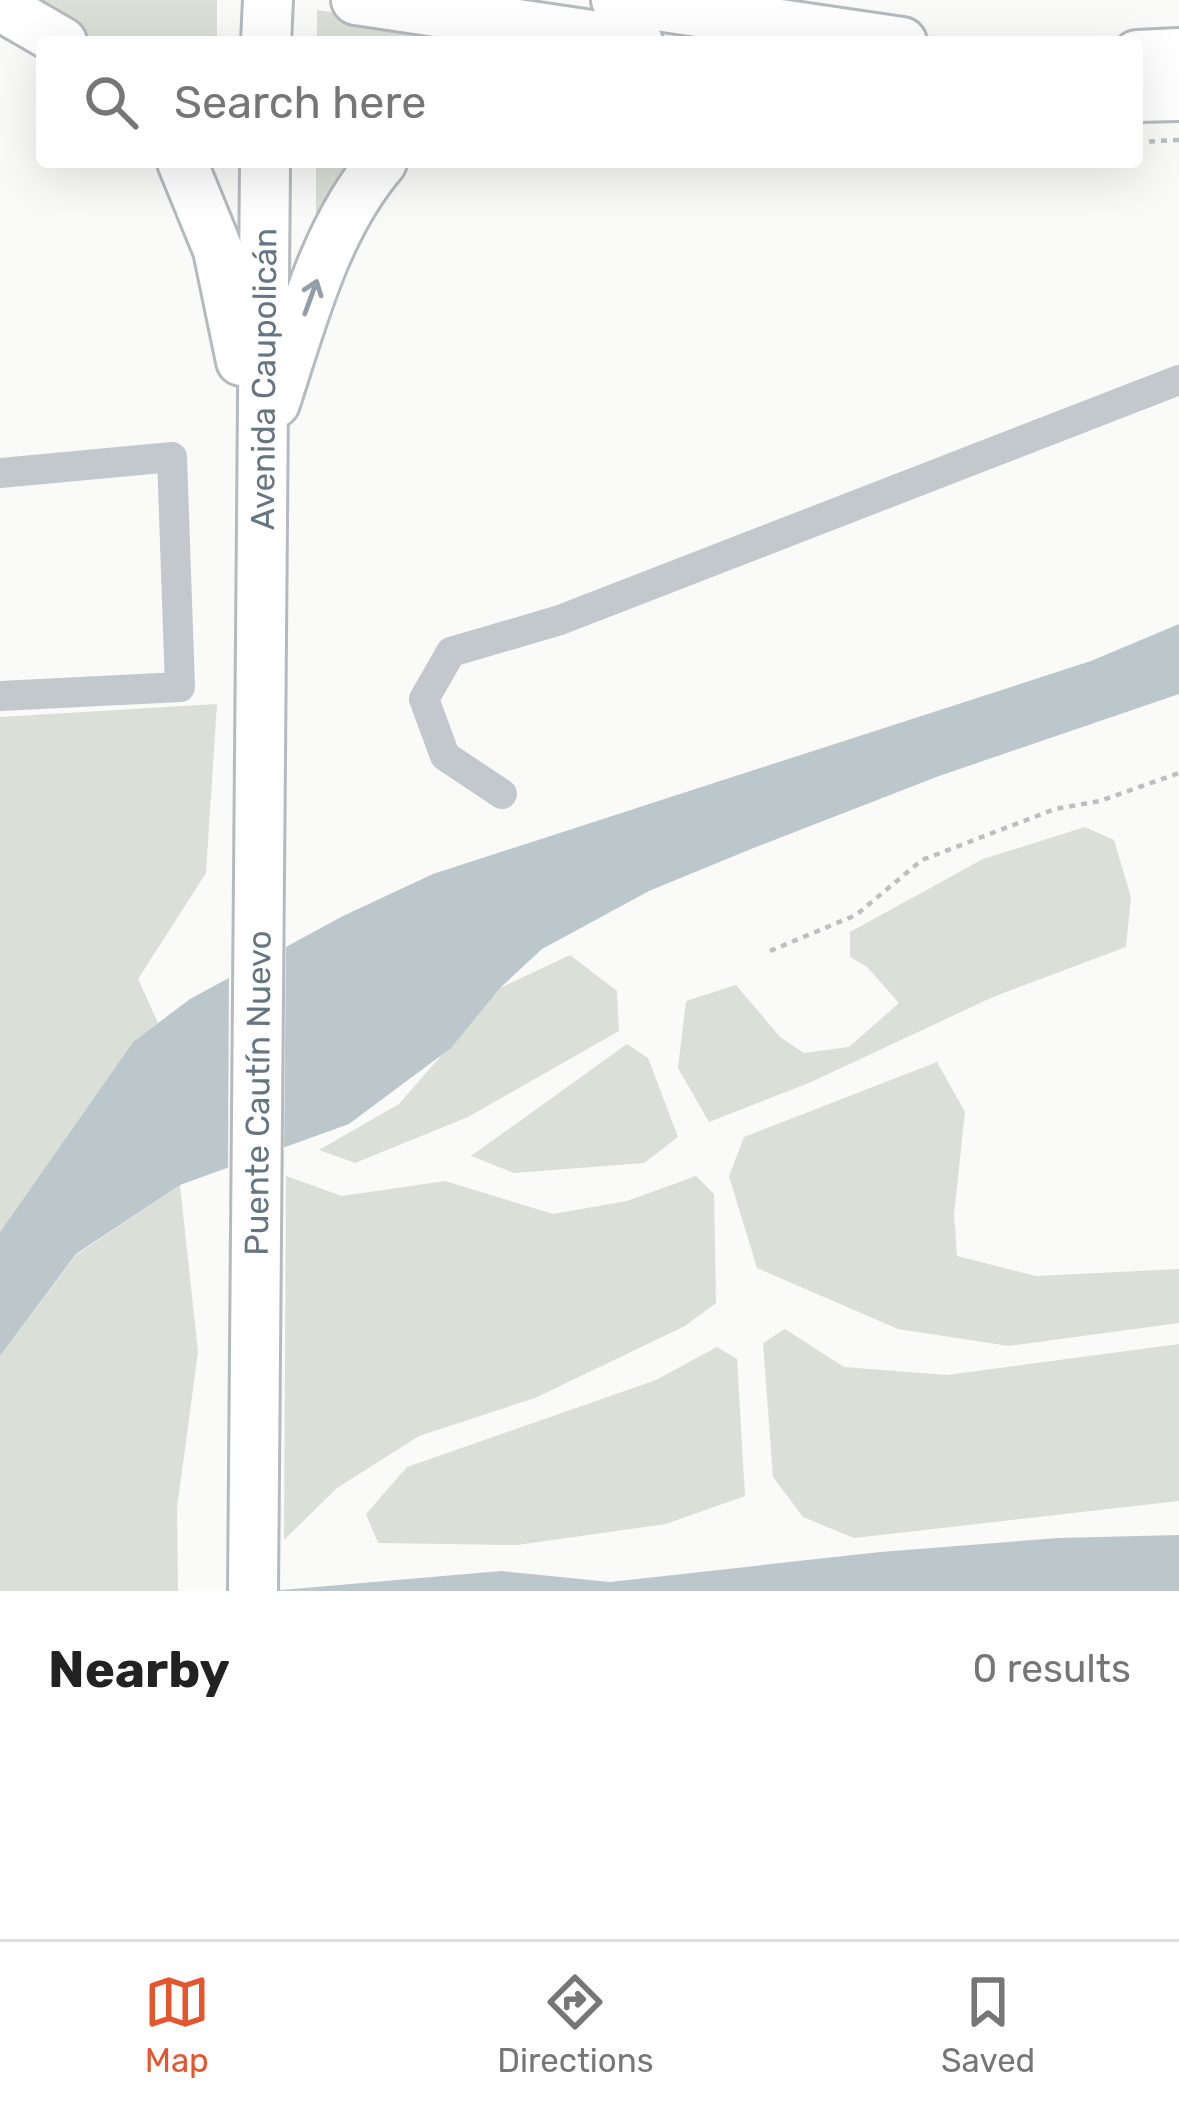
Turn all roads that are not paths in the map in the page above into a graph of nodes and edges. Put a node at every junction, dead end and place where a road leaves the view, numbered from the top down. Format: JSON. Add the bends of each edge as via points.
{"nodes":[{"id":1,"x":268,"y":0,"type":"edge"},
{"id":2,"x":356,"y":0,"type":"edge"},
{"id":3,"x":616,"y":0,"type":"edge"},
{"id":4,"x":711,"y":0,"type":"edge"},
{"id":5,"x":0,"y":6,"type":"edge"},
{"id":6,"x":763,"y":20,"type":"junction"},
{"id":7,"x":52,"y":36,"type":"edge"},
{"id":8,"x":266,"y":36,"type":"edge"},
{"id":9,"x":598,"y":36,"type":"edge"},
{"id":10,"x":864,"y":36,"type":"edge"},
{"id":11,"x":1179,"y":53,"type":"edge"},
{"id":12,"x":1143,"y":56,"type":"edge"},
{"id":13,"x":1143,"y":97,"type":"edge"},
{"id":14,"x":1179,"y":97,"type":"edge"},
{"id":15,"x":184,"y":168,"type":"edge"},
{"id":16,"x":265,"y":168,"type":"edge"},
{"id":17,"x":378,"y":168,"type":"edge"},
{"id":18,"x":1179,"y":380,"type":"edge"},
{"id":19,"x":261,"y":448,"type":"junction"},
{"id":20,"x":0,"y":473,"type":"edge"},
{"id":21,"x":260,"y":596,"type":"joint"},
{"id":22,"x":0,"y":696,"type":"edge"},
{"id":23,"x":502,"y":794,"type":"dead end"},
{"id":24,"x":253,"y":1591,"type":"edge"}],
"edges":[{"from":1,"to":8,"type":"main road"},
{"from":2,"to":9,"type":"main road"},
{"from":3,"to":6,"type":"main road"},
{"from":4,"to":6,"type":"main road"},
{"from":5,"to":7,"type":"main road"},
{"from":6,"to":10,"type":"main road"},
{"from":11,"to":12,"type":"main road"},
{"from":13,"to":14,"type":"main road"},
{"from":15,"to":19,"type":"main road","via":[[218,250]]},
{"from":16,"to":19,"type":"main road","name":"Avenida Caupolicán"},
{"from":19,"to":17,"type":"main road","one_way":true,"via":[[332,242]]},
{"from":18,"to":23,"type":"street","via":[[582,612],[452,652],[424,699],[445,756]]},
{"from":19,"to":21,"type":"main road","name":"Avenida Caupolicán"},
{"from":20,"to":22,"type":"street","via":[[172,457],[180,686]]},
{"from":21,"to":24,"type":"main road","name":"Puente Cautín Nuevo"}]}
